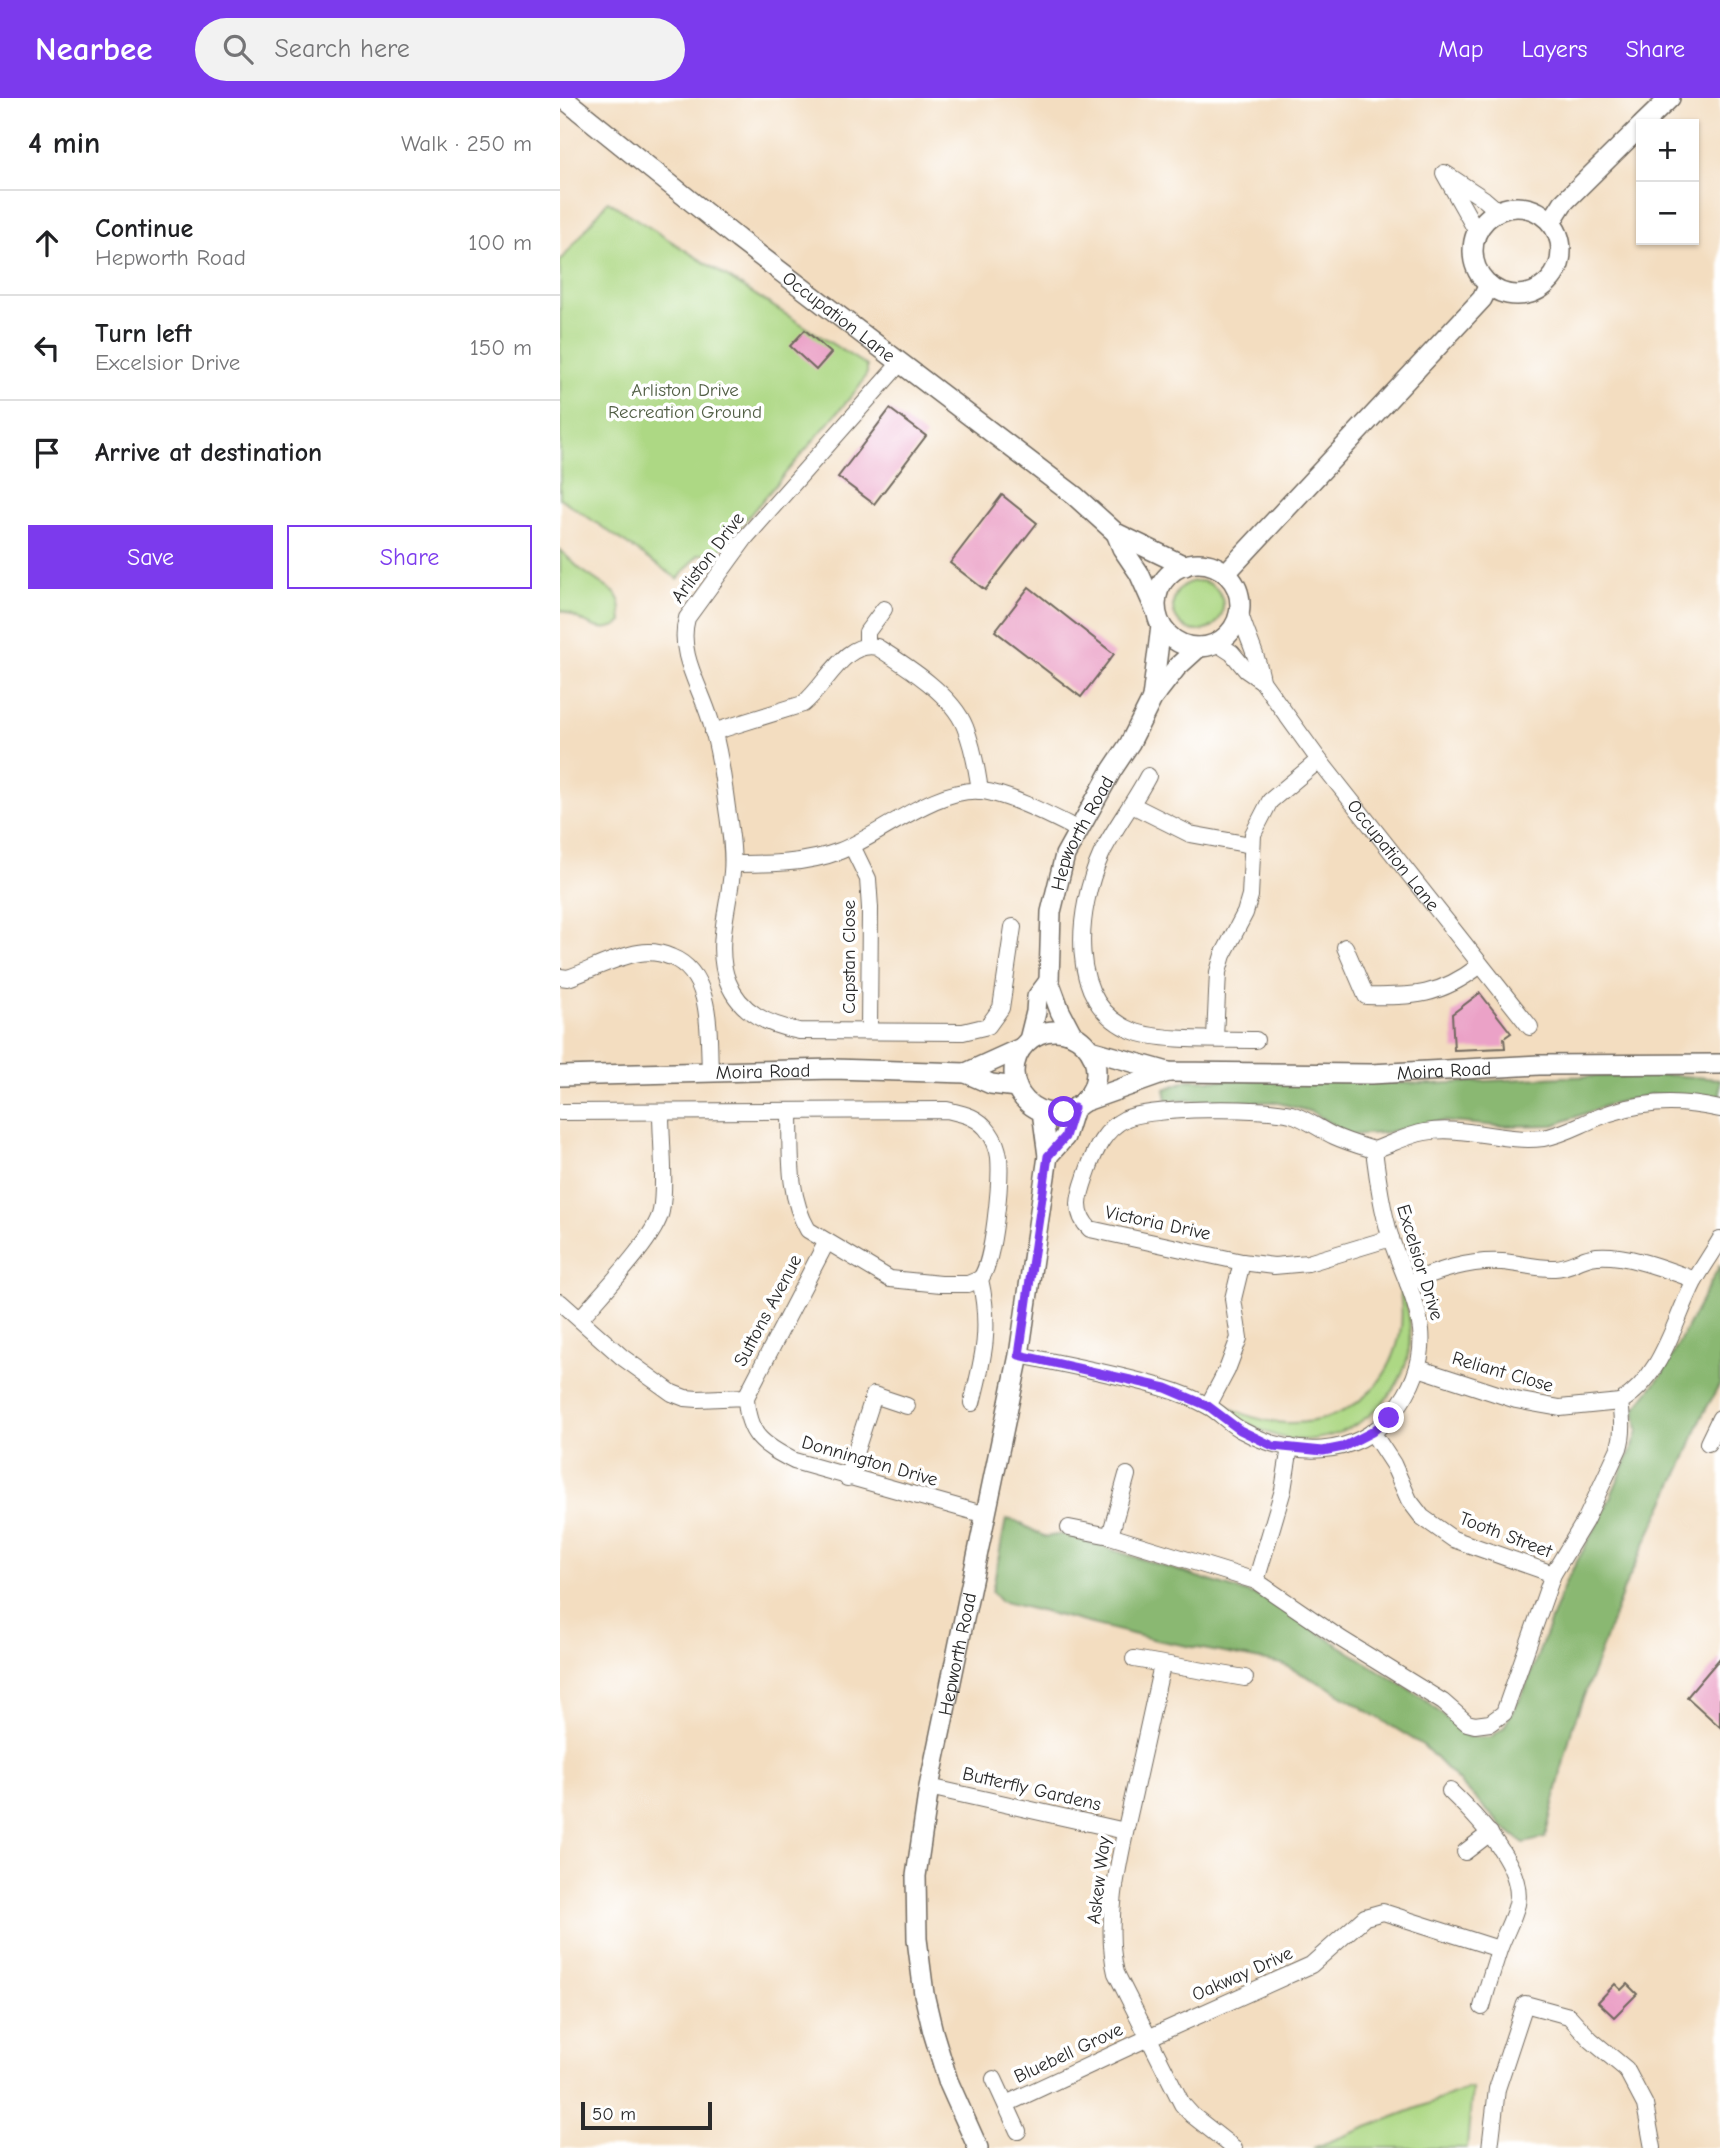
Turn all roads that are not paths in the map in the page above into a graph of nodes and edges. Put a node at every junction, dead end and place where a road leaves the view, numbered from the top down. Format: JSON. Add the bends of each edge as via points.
{"nodes":[{"id":1,"x":562,"y":98,"type":"edge"},
{"id":2,"x":1670,"y":98,"type":"edge"},
{"id":3,"x":1648,"y":119,"type":"edge"},
{"id":4,"x":1636,"y":131,"type":"edge"},
{"id":5,"x":1497,"y":211,"type":"junction"},
{"id":6,"x":1551,"y":222,"type":"junction"},
{"id":7,"x":1478,"y":232,"type":"junction"},
{"id":8,"x":1489,"y":285,"type":"junction"},
{"id":9,"x":901,"y":362,"type":"junction"},
{"id":10,"x":1116,"y":533,"type":"junction"},
{"id":11,"x":1185,"y":566,"type":"junction"},
{"id":12,"x":1226,"y":573,"type":"junction"},
{"id":13,"x":884,"y":608,"type":"dead end"},
{"id":14,"x":1240,"y":613,"type":"junction"},
{"id":15,"x":1158,"y":618,"type":"junction"},
{"id":16,"x":1207,"y":644,"type":"junction"},
{"id":17,"x":867,"y":645,"type":"junction"},
{"id":18,"x":1262,"y":681,"type":"junction"},
{"id":19,"x":1152,"y":699,"type":"junction"},
{"id":20,"x":713,"y":732,"type":"junction"},
{"id":21,"x":1319,"y":760,"type":"junction"},
{"id":22,"x":1148,"y":776,"type":"dead end"},
{"id":23,"x":980,"y":791,"type":"junction"},
{"id":24,"x":1132,"y":805,"type":"junction"},
{"id":25,"x":1077,"y":830,"type":"junction"},
{"id":26,"x":1251,"y":845,"type":"junction"},
{"id":27,"x":852,"y":846,"type":"junction"},
{"id":28,"x":733,"y":864,"type":"junction"},
{"id":29,"x":1013,"y":927,"type":"dead end"},
{"id":30,"x":1345,"y":947,"type":"dead end"},
{"id":31,"x":1479,"y":965,"type":"junction"},
{"id":32,"x":560,"y":977,"type":"edge"},
{"id":33,"x":1049,"y":981,"type":"junction"},
{"id":34,"x":1530,"y":1027,"type":"dead end"},
{"id":35,"x":869,"y":1031,"type":"junction"},
{"id":36,"x":1072,"y":1034,"type":"junction"},
{"id":37,"x":1214,"y":1038,"type":"junction"},
{"id":38,"x":1256,"y":1040,"type":"dead end"},
{"id":39,"x":1025,"y":1044,"type":"junction"},
{"id":40,"x":1090,"y":1050,"type":"junction"},
{"id":41,"x":1720,"y":1064,"type":"edge"},
{"id":42,"x":710,"y":1072,"type":"junction"},
{"id":43,"x":1168,"y":1072,"type":"junction"},
{"id":44,"x":966,"y":1073,"type":"junction"},
{"id":45,"x":560,"y":1076,"type":"edge"},
{"id":46,"x":1017,"y":1087,"type":"junction"},
{"id":47,"x":1079,"y":1105,"type":"junction"},
{"id":48,"x":1720,"y":1109,"type":"edge"},
{"id":49,"x":1042,"y":1111,"type":"junction"},
{"id":50,"x":560,"y":1112,"type":"edge"},
{"id":51,"x":790,"y":1112,"type":"junction"},
{"id":52,"x":661,"y":1113,"type":"junction"},
{"id":53,"x":1374,"y":1150,"type":"junction"},
{"id":54,"x":1048,"y":1156,"type":"junction"},
{"id":55,"x":1391,"y":1238,"type":"junction"},
{"id":56,"x":1720,"y":1240,"type":"edge"},
{"id":57,"x":826,"y":1243,"type":"junction"},
{"id":58,"x":1242,"y":1262,"type":"junction"},
{"id":59,"x":980,"y":1279,"type":"junction"},
{"id":60,"x":1696,"y":1280,"type":"junction"},
{"id":61,"x":1408,"y":1283,"type":"junction"},
{"id":62,"x":560,"y":1301,"type":"edge"},
{"id":63,"x":580,"y":1320,"type":"junction"},
{"id":64,"x":1019,"y":1355,"type":"junction"},
{"id":65,"x":1418,"y":1368,"type":"junction"},
{"id":66,"x":746,"y":1397,"type":"junction"},
{"id":67,"x":1620,"y":1402,"type":"junction"},
{"id":68,"x":972,"y":1403,"type":"dead end"},
{"id":69,"x":907,"y":1406,"type":"dead end"},
{"id":70,"x":1208,"y":1406,"type":"junction"},
{"id":71,"x":1720,"y":1418,"type":"edge"},
{"id":72,"x":1372,"y":1432,"type":"junction"},
{"id":73,"x":1708,"y":1443,"type":"dead end"},
{"id":74,"x":1290,"y":1447,"type":"junction"},
{"id":75,"x":1127,"y":1475,"type":"dead end"},
{"id":76,"x":848,"y":1478,"type":"junction"},
{"id":77,"x":986,"y":1514,"type":"junction"},
{"id":78,"x":1069,"y":1528,"type":"dead end"},
{"id":79,"x":1110,"y":1535,"type":"junction"},
{"id":80,"x":1553,"y":1574,"type":"junction"},
{"id":81,"x":1256,"y":1581,"type":"junction"},
{"id":82,"x":1134,"y":1659,"type":"dead end"},
{"id":83,"x":1162,"y":1665,"type":"junction"},
{"id":84,"x":1245,"y":1678,"type":"dead end"},
{"id":85,"x":929,"y":1787,"type":"junction"},
{"id":86,"x":1450,"y":1791,"type":"dead end"},
{"id":87,"x":1125,"y":1831,"type":"junction"},
{"id":88,"x":1490,"y":1833,"type":"junction"},
{"id":89,"x":1465,"y":1852,"type":"dead end"},
{"id":90,"x":1499,"y":1949,"type":"junction"},
{"id":91,"x":1482,"y":2007,"type":"dead end"},
{"id":92,"x":1148,"y":2038,"type":"junction"},
{"id":93,"x":994,"y":2079,"type":"dead end"},
{"id":94,"x":1006,"y":2104,"type":"junction"},
{"id":95,"x":1018,"y":2131,"type":"dead end"},
{"id":96,"x":978,"y":2148,"type":"edge"},
{"id":97,"x":1234,"y":2148,"type":"edge"},
{"id":98,"x":1490,"y":2148,"type":"edge"},
{"id":99,"x":1653,"y":2148,"type":"edge"}],
"edges":[{"from":1,"to":9,"type":"street","name":"Occupation Lane"},
{"from":2,"to":3,"type":"street"},
{"from":4,"to":6,"type":"street","via":[[1563,203]]},
{"from":5,"to":6,"type":"street","via":[[1526,207]]},
{"from":5,"to":7,"type":"street"},
{"from":5,"to":7,"type":"street","via":[[1444,173]]},
{"from":6,"to":8,"type":"street","via":[[1560,241],[1560,263],[1554,276],[1531,293],[1517,295]]},
{"from":7,"to":8,"type":"street","via":[[1474,261]]},
{"from":8,"to":12,"type":"street","via":[[1482,299]]},
{"from":9,"to":10,"type":"street","name":"Occupation Lane"},
{"from":9,"to":20,"type":"street","name":"Arliston Drive","via":[[746,537],[687,618],[685,652]]},
{"from":10,"to":11,"type":"street","name":"Occupation Lane"},
{"from":10,"to":15,"type":"street","name":"Occupation Lane"},
{"from":11,"to":12,"type":"street","via":[[1197,564]]},
{"from":11,"to":15,"type":"street","via":[[1158,590]]},
{"from":12,"to":14,"type":"street","via":[[1238,593]]},
{"from":13,"to":17,"type":"street","via":[[867,632]]},
{"from":14,"to":16,"type":"street","via":[[1235,625]]},
{"from":14,"to":18,"type":"street"},
{"from":15,"to":16,"type":"street","via":[[1174,641],[1189,646]]},
{"from":15,"to":19,"type":"street","name":"Hepworth Road"},
{"from":16,"to":18,"type":"street","via":[[1231,653]]},
{"from":16,"to":19,"type":"street","name":"Hepworth Road","via":[[1177,667]]},
{"from":17,"to":20,"type":"street","via":[[852,650],[803,704]]},
{"from":17,"to":23,"type":"street","via":[[892,657],[946,699],[958,714],[973,751]]},
{"from":18,"to":21,"type":"street","name":"Occupation Lane"},
{"from":19,"to":25,"type":"street","name":"Hepworth Road"},
{"from":20,"to":28,"type":"street","name":"Arliston Drive"},
{"from":21,"to":26,"type":"street","via":[[1270,802]]},
{"from":21,"to":31,"type":"street","name":"Occupation Lane"},
{"from":22,"to":24,"type":"street"},
{"from":23,"to":25,"type":"street"},
{"from":23,"to":27,"type":"street","via":[[958,793],[919,808]]},
{"from":24,"to":26,"type":"street","via":[[1190,834]]},
{"from":24,"to":37,"type":"street","via":[[1102,853],[1087,898],[1083,955],[1089,988],[1105,1011],[1134,1031]]},
{"from":25,"to":33,"type":"street","name":"Hepworth Road","via":[[1059,874],[1051,912]]},
{"from":26,"to":37,"type":"street","via":[[1252,874],[1245,913],[1218,972]]},
{"from":27,"to":28,"type":"street","via":[[800,861]]},
{"from":27,"to":35,"type":"street","name":"Capstan Close","via":[[868,879]]},
{"from":28,"to":35,"type":"street","name":"Arliston Drive","via":[[722,959],[727,981],[741,1003],[760,1018],[785,1028]]},
{"from":29,"to":35,"type":"street","name":"Arliston Drive","via":[[1001,1008],[988,1026],[963,1032]]},
{"from":30,"to":31,"type":"street","via":[[1366,996],[1413,997],[1460,981]]},
{"from":31,"to":34,"type":"street","name":"Occupation Lane"},
{"from":32,"to":42,"type":"street","via":[[643,952],[684,963],[704,993]]},
{"from":33,"to":36,"type":"street","name":"Hepworth Road"},
{"from":33,"to":39,"type":"street","name":"Hepworth Road","via":[[1037,997]]},
{"from":36,"to":39,"type":"street","via":[[1048,1032]]},
{"from":36,"to":40,"type":"street"},
{"from":37,"to":38,"type":"street"},
{"from":39,"to":44,"type":"street","name":"Moira Road"},
{"from":39,"to":46,"type":"street","via":[[1015,1060]]},
{"from":40,"to":43,"type":"street","name":"Moira Road"},
{"from":40,"to":47,"type":"street","via":[[1095,1082]]},
{"from":41,"to":43,"type":"street","name":"Moira Road","via":[[1539,1065],[1371,1074]]},
{"from":42,"to":44,"type":"street","name":"Moira Road"},
{"from":42,"to":45,"type":"street","name":"Moira Road"},
{"from":43,"to":47,"type":"street","name":"Moira Road"},
{"from":44,"to":46,"type":"street","name":"Moira Road","via":[[991,1084]]},
{"from":46,"to":49,"type":"street"},
{"from":47,"to":49,"type":"street","via":[[1064,1112]]},
{"from":47,"to":54,"type":"street","name":"Hepworth Road","via":[[1065,1137]]},
{"from":48,"to":53,"type":"street","via":[[1654,1103],[1612,1112],[1540,1138],[1425,1132]]},
{"from":49,"to":54,"type":"street","name":"Hepworth Road"},
{"from":50,"to":52,"type":"street"},
{"from":51,"to":52,"type":"street"},
{"from":51,"to":57,"type":"street","via":[[796,1205],[808,1230]]},
{"from":51,"to":59,"type":"street","via":[[947,1110],[968,1114],[982,1124],[999,1157],[992,1247]]},
{"from":52,"to":63,"type":"street","via":[[658,1222]]},
{"from":53,"to":55,"type":"street","name":"Excelsior Drive"},
{"from":53,"to":58,"type":"street","name":"Victoria Drive","via":[[1270,1110],[1126,1118],[1105,1136],[1094,1152],[1078,1200],[1079,1214],[1090,1229]]},
{"from":54,"to":64,"type":"street","name":"Hepworth Road"},
{"from":55,"to":58,"type":"street","name":"Victoria Drive","via":[[1308,1263],[1274,1266]]},
{"from":55,"to":61,"type":"street","name":"Excelsior Drive"},
{"from":56,"to":60,"type":"street"},
{"from":57,"to":59,"type":"street","via":[[890,1279],[941,1284]]},
{"from":57,"to":66,"type":"street","name":"Suttons Avenue"},
{"from":58,"to":70,"type":"street","via":[[1233,1299],[1239,1338]]},
{"from":59,"to":68,"type":"street","via":[[987,1322]]},
{"from":60,"to":61,"type":"street","via":[[1641,1262],[1601,1256],[1553,1269],[1480,1262]]},
{"from":60,"to":67,"type":"street","via":[[1658,1363],[1646,1382]]},
{"from":61,"to":65,"type":"street","name":"Excelsior Drive","via":[[1421,1331]]},
{"from":62,"to":63,"type":"street"},
{"from":63,"to":66,"type":"street","via":[[672,1393],[698,1399]]},
{"from":64,"to":70,"type":"street","name":"Excelsior Drive","via":[[1166,1388]]},
{"from":64,"to":77,"type":"street","name":"Hepworth Road"},
{"from":65,"to":67,"type":"street","name":"Reliant Close","via":[[1516,1400],[1560,1408]]},
{"from":65,"to":72,"type":"street","name":"Excelsior Drive","via":[[1408,1395]]},
{"from":66,"to":76,"type":"street","name":"Donnington Drive","via":[[750,1424],[767,1447]]},
{"from":67,"to":80,"type":"street","via":[[1619,1448],[1591,1510]]},
{"from":69,"to":76,"type":"street","via":[[874,1395]]},
{"from":70,"to":74,"type":"street","name":"Excelsior Drive","via":[[1240,1430],[1273,1446]]},
{"from":71,"to":73,"type":"street"},
{"from":72,"to":74,"type":"street","name":"Excelsior Drive","via":[[1343,1447],[1323,1451]]},
{"from":72,"to":80,"type":"street","name":"Tooth Street","via":[[1422,1517],[1453,1539]]},
{"from":74,"to":81,"type":"street","via":[[1283,1490]]},
{"from":75,"to":79,"type":"street"},
{"from":76,"to":77,"type":"street","name":"Donnington Drive"},
{"from":77,"to":85,"type":"street","name":"Hepworth Road"},
{"from":78,"to":79,"type":"street"},
{"from":79,"to":81,"type":"street"},
{"from":80,"to":81,"type":"street","via":[[1504,1713],[1475,1726]]},
{"from":82,"to":83,"type":"street"},
{"from":83,"to":84,"type":"street"},
{"from":83,"to":87,"type":"street","name":"Askew Way"},
{"from":85,"to":87,"type":"street","name":"Butterfly Gardens"},
{"from":85,"to":96,"type":"street","name":"Hepworth Road","via":[[916,1877],[924,1994],[948,2081]]},
{"from":86,"to":88,"type":"street"},
{"from":87,"to":92,"type":"street","name":"Askew Way","via":[[1111,1924],[1114,1963]]},
{"from":88,"to":89,"type":"street"},
{"from":88,"to":90,"type":"street","via":[[1507,1862],[1517,1902]]},
{"from":90,"to":91,"type":"street"},
{"from":90,"to":92,"type":"street","name":"Oakway Drive","via":[[1383,1912],[1365,1917],[1311,1965]]},
{"from":92,"to":94,"type":"street","name":"Bluebell Grove"},
{"from":92,"to":97,"type":"street","name":"Askew Way","via":[[1182,2104]]},
{"from":93,"to":94,"type":"street","name":"Bluebell Grove"},
{"from":94,"to":95,"type":"street","name":"Bluebell Grove"},
{"from":98,"to":99,"type":"street","via":[[1497,2089],[1525,2004],[1569,2016],[1626,2069],[1645,2105]]}]}
